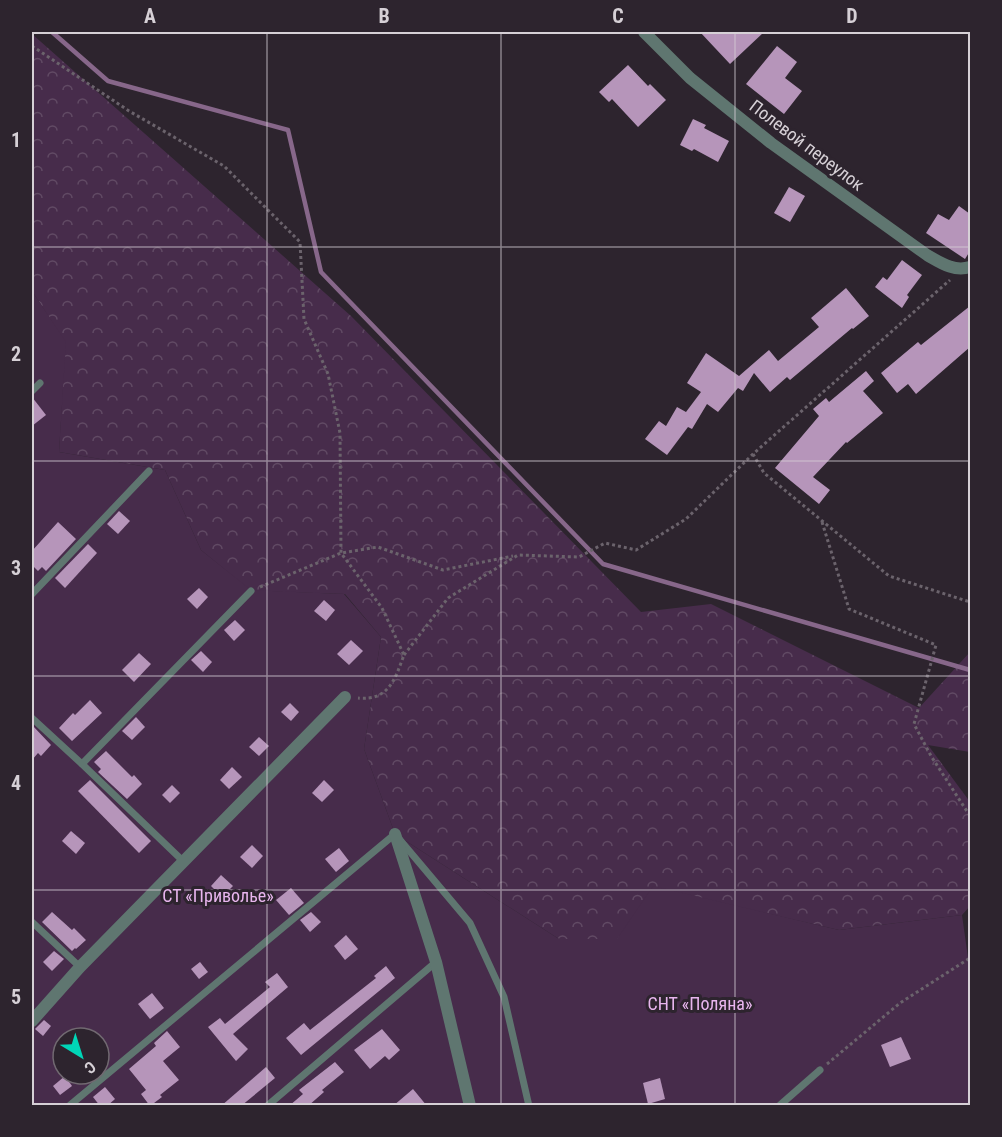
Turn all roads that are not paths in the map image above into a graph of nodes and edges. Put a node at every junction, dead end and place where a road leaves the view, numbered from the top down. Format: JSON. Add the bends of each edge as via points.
{"nodes":[{"id":1,"x":644,"y":32,"type":"edge"},
{"id":2,"x":966,"y":268,"type":"edge"},
{"id":3,"x":40,"y":383,"type":"dead end"},
{"id":4,"x":32,"y":391,"type":"edge"},
{"id":5,"x":149,"y":471,"type":"dead end"},
{"id":6,"x":251,"y":591,"type":"road end"},
{"id":7,"x":32,"y":594,"type":"edge"},
{"id":8,"x":345,"y":697,"type":"road end"},
{"id":9,"x":32,"y":718,"type":"edge"},
{"id":10,"x":82,"y":764,"type":"junction"},
{"id":11,"x":395,"y":834,"type":"junction"},
{"id":12,"x":184,"y":862,"type":"junction"},
{"id":13,"x":32,"y":922,"type":"edge"},
{"id":14,"x":436,"y":962,"type":"junction"},
{"id":15,"x":80,"y":968,"type":"junction"},
{"id":16,"x":32,"y":1021,"type":"edge"},
{"id":17,"x":820,"y":1070,"type":"road end"},
{"id":18,"x":469,"y":1105,"type":"edge"},
{"id":19,"x":69,"y":1106,"type":"edge"},
{"id":20,"x":267,"y":1106,"type":"edge"},
{"id":21,"x":529,"y":1106,"type":"edge"},
{"id":22,"x":779,"y":1106,"type":"edge"}],
"edges":[{"from":1,"to":2,"type":"street","name":"Полевой переулок","via":[[690,78],[771,143],[927,255],[943,265]]},
{"from":3,"to":4,"type":"lane"},
{"from":5,"to":7,"type":"lane"},
{"from":6,"to":10,"type":"lane"},
{"from":8,"to":12,"type":"street"},
{"from":9,"to":10,"type":"lane"},
{"from":10,"to":12,"type":"lane"},
{"from":11,"to":14,"type":"street"},
{"from":11,"to":19,"type":"lane"},
{"from":11,"to":21,"type":"lane","via":[[470,923],[504,997]]},
{"from":12,"to":15,"type":"street"},
{"from":13,"to":15,"type":"lane"},
{"from":14,"to":18,"type":"street"},
{"from":14,"to":20,"type":"lane"},
{"from":15,"to":16,"type":"street"},
{"from":17,"to":22,"type":"lane"}]}
